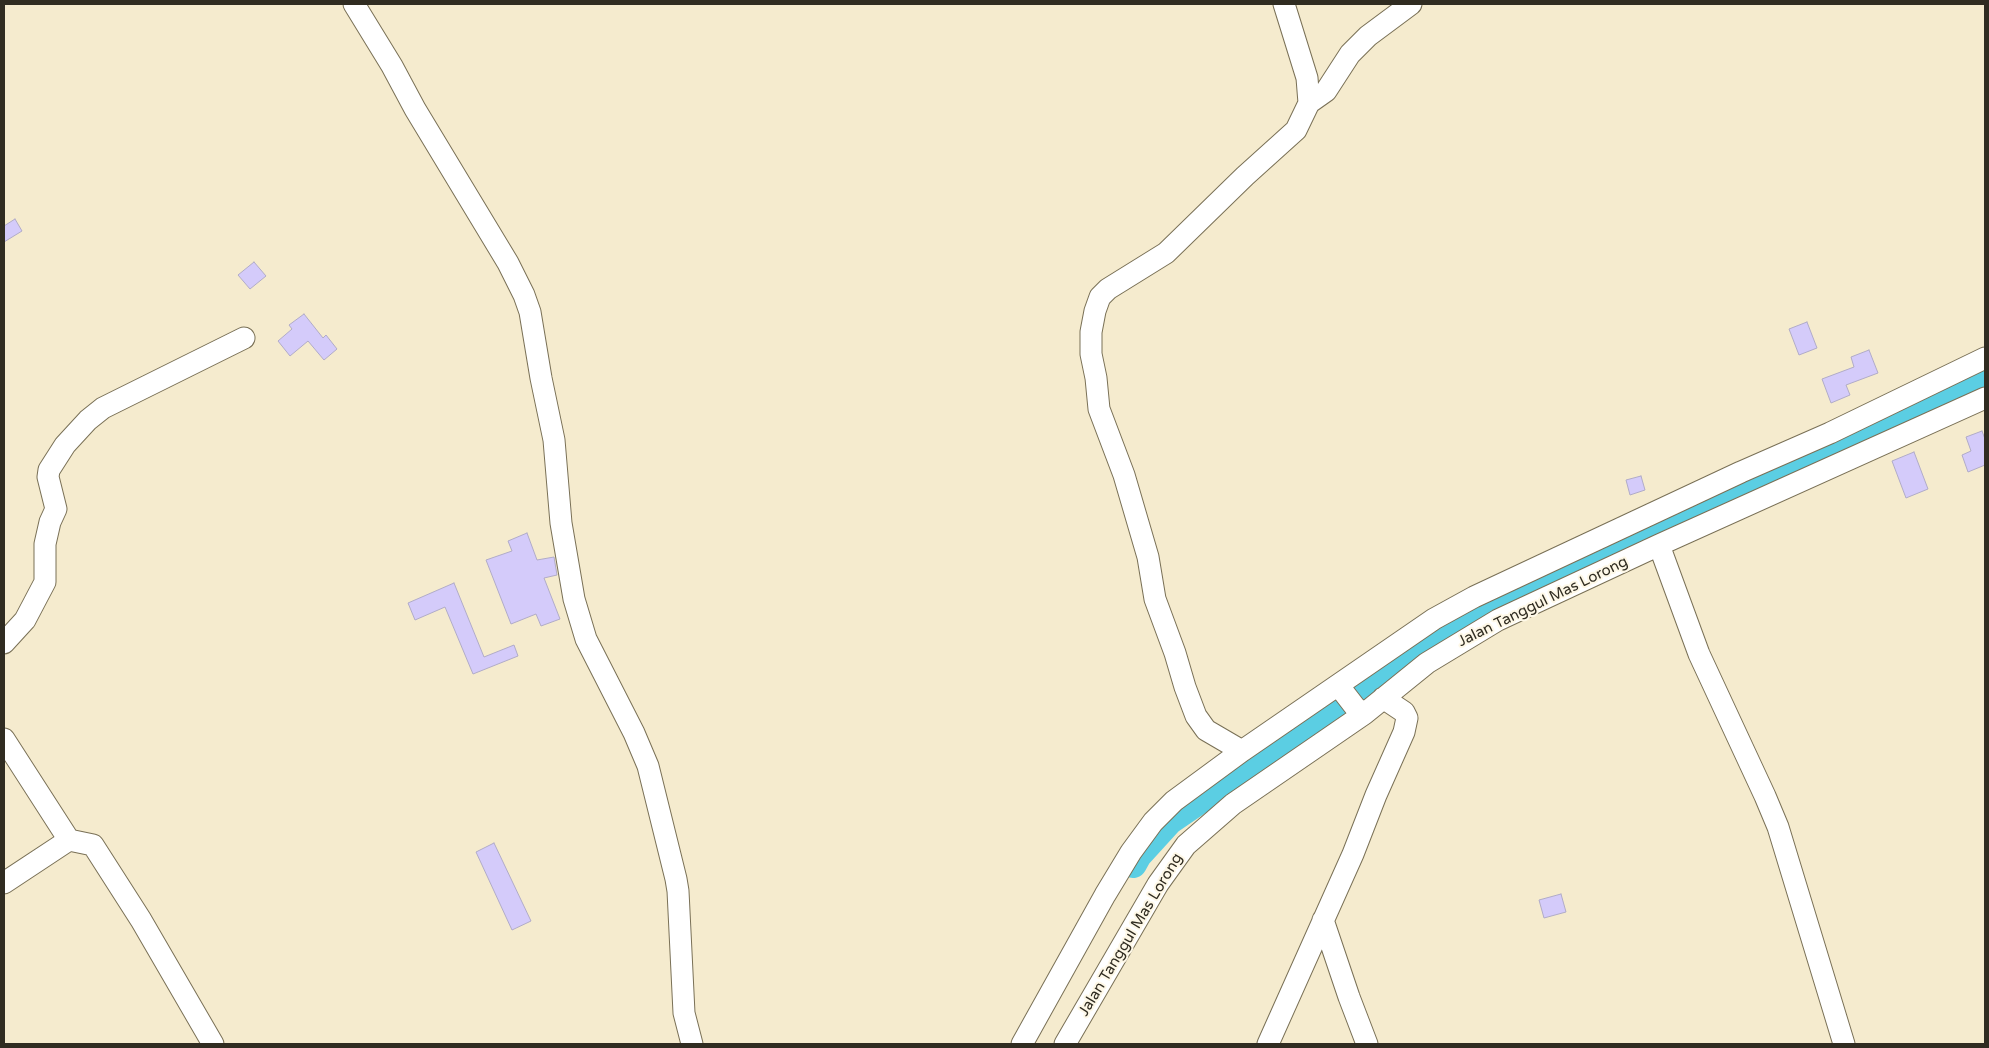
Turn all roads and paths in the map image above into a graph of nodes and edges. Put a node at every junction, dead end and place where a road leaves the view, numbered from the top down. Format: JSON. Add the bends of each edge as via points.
{"nodes":[{"id":1,"x":354,"y":4,"type":"edge"},
{"id":2,"x":1284,"y":4,"type":"edge"},
{"id":3,"x":1411,"y":4,"type":"edge"},
{"id":4,"x":1309,"y":103,"type":"junction"},
{"id":5,"x":244,"y":338,"type":"dead end"},
{"id":6,"x":1985,"y":358,"type":"edge"},
{"id":7,"x":1985,"y":398,"type":"edge"},
{"id":8,"x":1659,"y":545,"type":"junction"},
{"id":9,"x":4,"y":643,"type":"edge"},
{"id":10,"x":1339,"y":687,"type":"junction"},
{"id":11,"x":1383,"y":698,"type":"junction"},
{"id":12,"x":1359,"y":710,"type":"junction"},
{"id":13,"x":4,"y":739,"type":"edge"},
{"id":14,"x":1242,"y":752,"type":"junction"},
{"id":15,"x":69,"y":840,"type":"junction"},
{"id":16,"x":4,"y":883,"type":"edge"},
{"id":17,"x":1323,"y":920,"type":"junction"},
{"id":18,"x":212,"y":1044,"type":"edge"},
{"id":19,"x":692,"y":1044,"type":"edge"},
{"id":20,"x":1022,"y":1044,"type":"edge"},
{"id":21,"x":1065,"y":1044,"type":"edge"},
{"id":22,"x":1268,"y":1044,"type":"edge"},
{"id":23,"x":1367,"y":1044,"type":"edge"},
{"id":24,"x":1844,"y":1044,"type":"edge"}],
"edges":[{"from":1,"to":19,"type":"street","via":[[508,263],[530,312],[554,440],[561,523],[574,599],[586,639],[648,766],[676,879],[684,1013]]},
{"from":2,"to":4,"type":"street","via":[[1307,78]]},
{"from":3,"to":4,"type":"street","via":[[1368,36],[1350,54],[1326,91]]},
{"from":4,"to":14,"type":"street","via":[[1296,130],[1166,254],[1100,297],[1091,332],[1098,409],[1124,475],[1148,557],[1154,599],[1188,694],[1196,716],[1206,730]]},
{"from":5,"to":9,"type":"street","via":[[103,408],[65,445],[49,470],[56,509],[45,544],[45,582],[24,620]]},
{"from":6,"to":10,"type":"street","via":[[1830,433],[1474,596],[1434,619]]},
{"from":7,"to":8,"type":"street","name":"Jalan Tanggul Mas Lorong"},
{"from":8,"to":11,"type":"street","name":"Jalan Tanggul Mas Lorong","via":[[1478,631],[1427,663]]},
{"from":8,"to":24,"type":"street","via":[[1699,654],[1778,827]]},
{"from":10,"to":12,"type":"street"},
{"from":10,"to":14,"type":"street"},
{"from":11,"to":12,"type":"street","name":"Jalan Tanggul Mas Lorong"},
{"from":11,"to":17,"type":"street","via":[[1404,712],[1406,723]]},
{"from":12,"to":21,"type":"street","name":"Jalan Tanggul Mas Lorong","via":[[1233,804],[1186,845],[1158,884]]},
{"from":13,"to":15,"type":"street"},
{"from":14,"to":20,"type":"street","via":[[1174,801],[1153,822],[1105,895]]},
{"from":15,"to":16,"type":"street"},
{"from":15,"to":18,"type":"street","via":[[92,845],[141,920]]},
{"from":17,"to":22,"type":"street"},
{"from":17,"to":23,"type":"street"}]}
